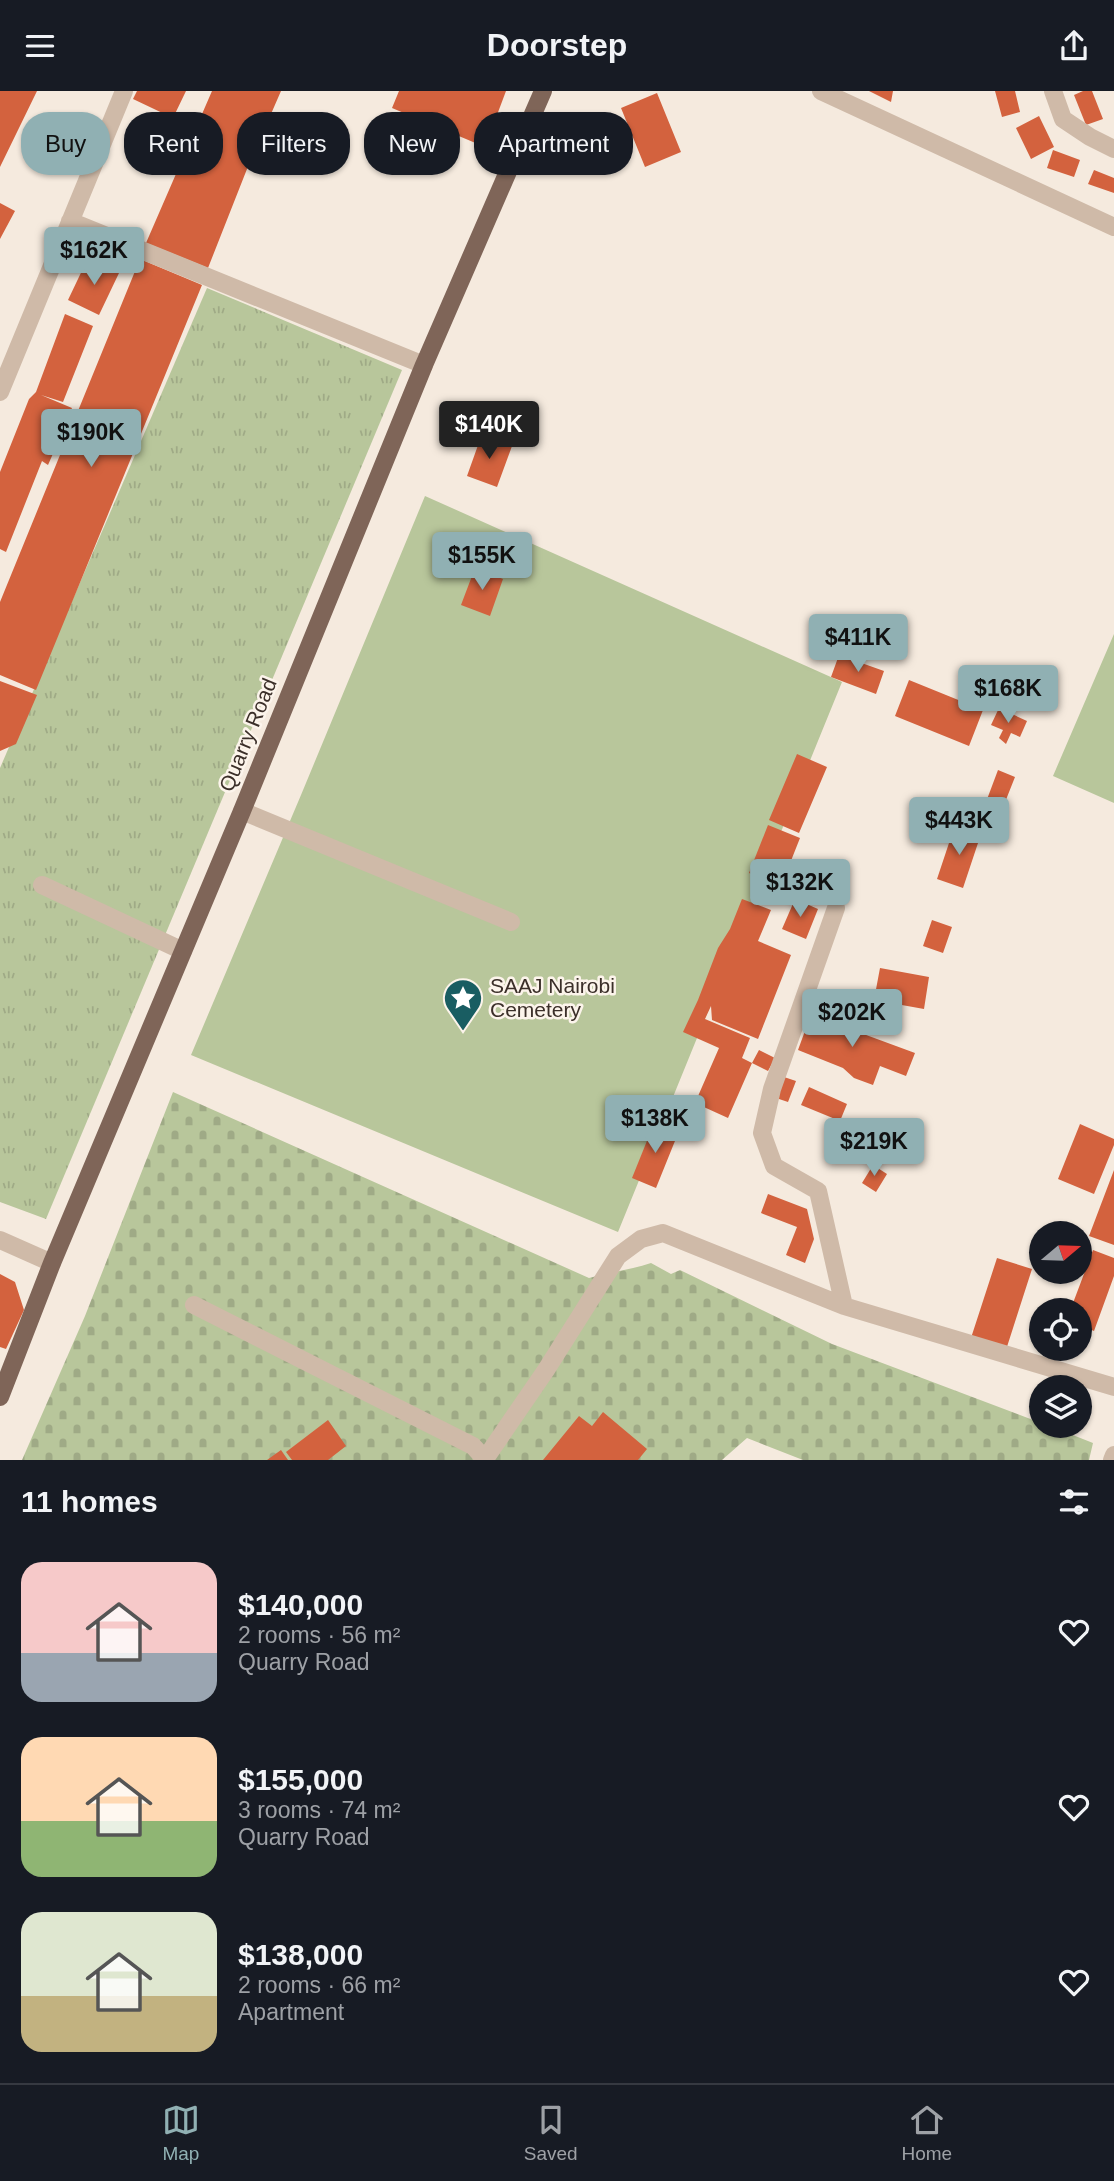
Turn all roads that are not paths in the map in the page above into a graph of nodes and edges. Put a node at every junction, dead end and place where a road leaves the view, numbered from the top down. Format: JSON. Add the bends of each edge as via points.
{"nodes":[{"id":1,"x":124,"y":91,"type":"edge"},
{"id":2,"x":543,"y":91,"type":"edge"},
{"id":3,"x":821,"y":91,"type":"edge"},
{"id":4,"x":1053,"y":91,"type":"edge"},
{"id":5,"x":1114,"y":149,"type":"edge"},
{"id":6,"x":70,"y":221,"type":"junction"},
{"id":7,"x":1114,"y":227,"type":"edge"},
{"id":8,"x":424,"y":365,"type":"junction"},
{"id":9,"x":0,"y":392,"type":"edge"},
{"id":10,"x":242,"y":811,"type":"junction"},
{"id":11,"x":42,"y":885,"type":"dead end"},
{"id":12,"x":836,"y":908,"type":"dead end"},
{"id":13,"x":511,"y":922,"type":"dead end"},
{"id":14,"x":183,"y":951,"type":"junction"},
{"id":15,"x":0,"y":1240,"type":"edge"},
{"id":16,"x":52,"y":1263,"type":"junction"},
{"id":17,"x":194,"y":1305,"type":"dead end"},
{"id":18,"x":844,"y":1306,"type":"junction"},
{"id":19,"x":1114,"y":1387,"type":"edge"},
{"id":20,"x":0,"y":1397,"type":"edge"},
{"id":21,"x":1114,"y":1455,"type":"edge"},
{"id":22,"x":486,"y":1459,"type":"edge"},
{"id":23,"x":1111,"y":1460,"type":"edge"}],
"edges":[{"from":1,"to":6,"type":"street"},
{"from":2,"to":8,"type":"main road","name":"Quarry Road"},
{"from":3,"to":7,"type":"street"},
{"from":4,"to":5,"type":"street","via":[[1063,119]]},
{"from":6,"to":8,"type":"street"},
{"from":6,"to":9,"type":"street"},
{"from":8,"to":10,"type":"main road","name":"Quarry Road"},
{"from":10,"to":13,"type":"street"},
{"from":10,"to":14,"type":"main road","name":"Quarry Road"},
{"from":11,"to":14,"type":"street"},
{"from":12,"to":18,"type":"street","via":[[772,1089],[762,1133],[774,1166],[818,1191]]},
{"from":14,"to":16,"type":"main road","name":"Quarry Road"},
{"from":15,"to":16,"type":"street"},
{"from":16,"to":20,"type":"main road","name":"Quarry Road"},
{"from":17,"to":22,"type":"street","via":[[473,1446]]},
{"from":18,"to":19,"type":"street"},
{"from":18,"to":22,"type":"street","via":[[663,1233],[641,1239],[618,1256]]},
{"from":21,"to":23,"type":"street"}]}
